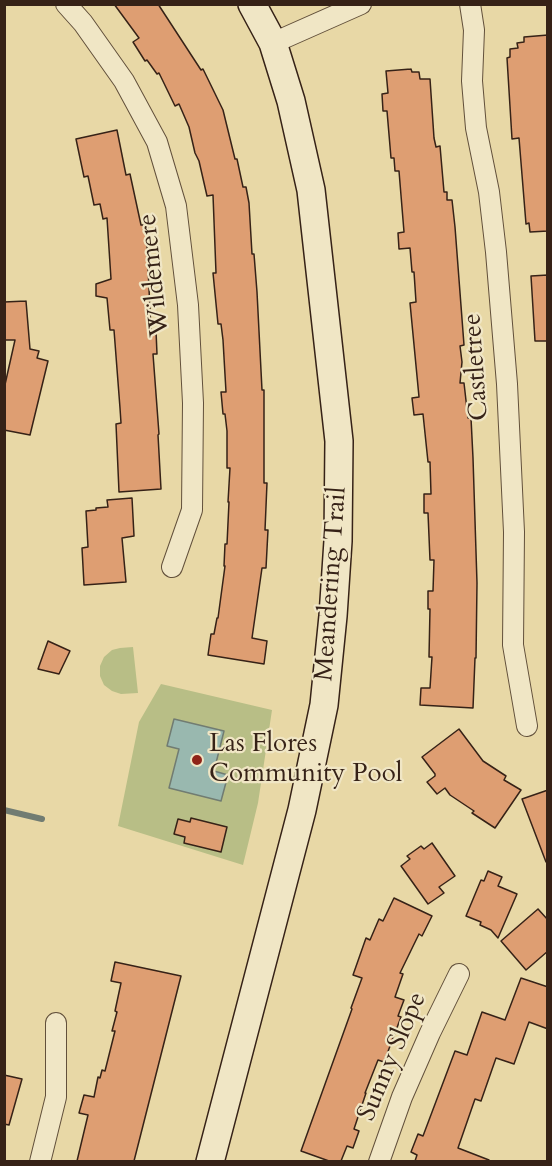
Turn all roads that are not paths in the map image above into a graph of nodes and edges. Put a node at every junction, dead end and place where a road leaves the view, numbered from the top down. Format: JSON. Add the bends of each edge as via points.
{"nodes":[{"id":1,"x":66,"y":4,"type":"edge"},
{"id":2,"x":252,"y":4,"type":"edge"},
{"id":3,"x":361,"y":4,"type":"edge"},
{"id":4,"x":470,"y":4,"type":"edge"},
{"id":5,"x":273,"y":43,"type":"junction"},
{"id":6,"x":172,"y":567,"type":"dead end"},
{"id":7,"x":527,"y":726,"type":"dead end"},
{"id":8,"x":459,"y":974,"type":"dead end"},
{"id":9,"x":56,"y":1023,"type":"dead end"},
{"id":10,"x":40,"y":1161,"type":"edge"},
{"id":11,"x":210,"y":1161,"type":"edge"},
{"id":12,"x":379,"y":1161,"type":"edge"}],
"edges":[{"from":1,"to":6,"type":"street","name":"Wildemere","via":[[124,81],[152,131],[176,206],[188,305],[193,498]]},
{"from":2,"to":5,"type":"street","name":"Meandering Trail"},
{"from":3,"to":5,"type":"street"},
{"from":4,"to":7,"type":"street","name":"Castletree","via":[[476,128],[489,192],[507,384],[514,532],[513,645]]},
{"from":5,"to":11,"type":"street","name":"Meandering Trail","via":[[291,101],[310,190],[339,441],[338,542],[324,705],[302,810]]},
{"from":8,"to":12,"type":"street","name":"Sunny Slope","via":[[411,1076]]},
{"from":9,"to":10,"type":"street","via":[[56,1097]]}]}
